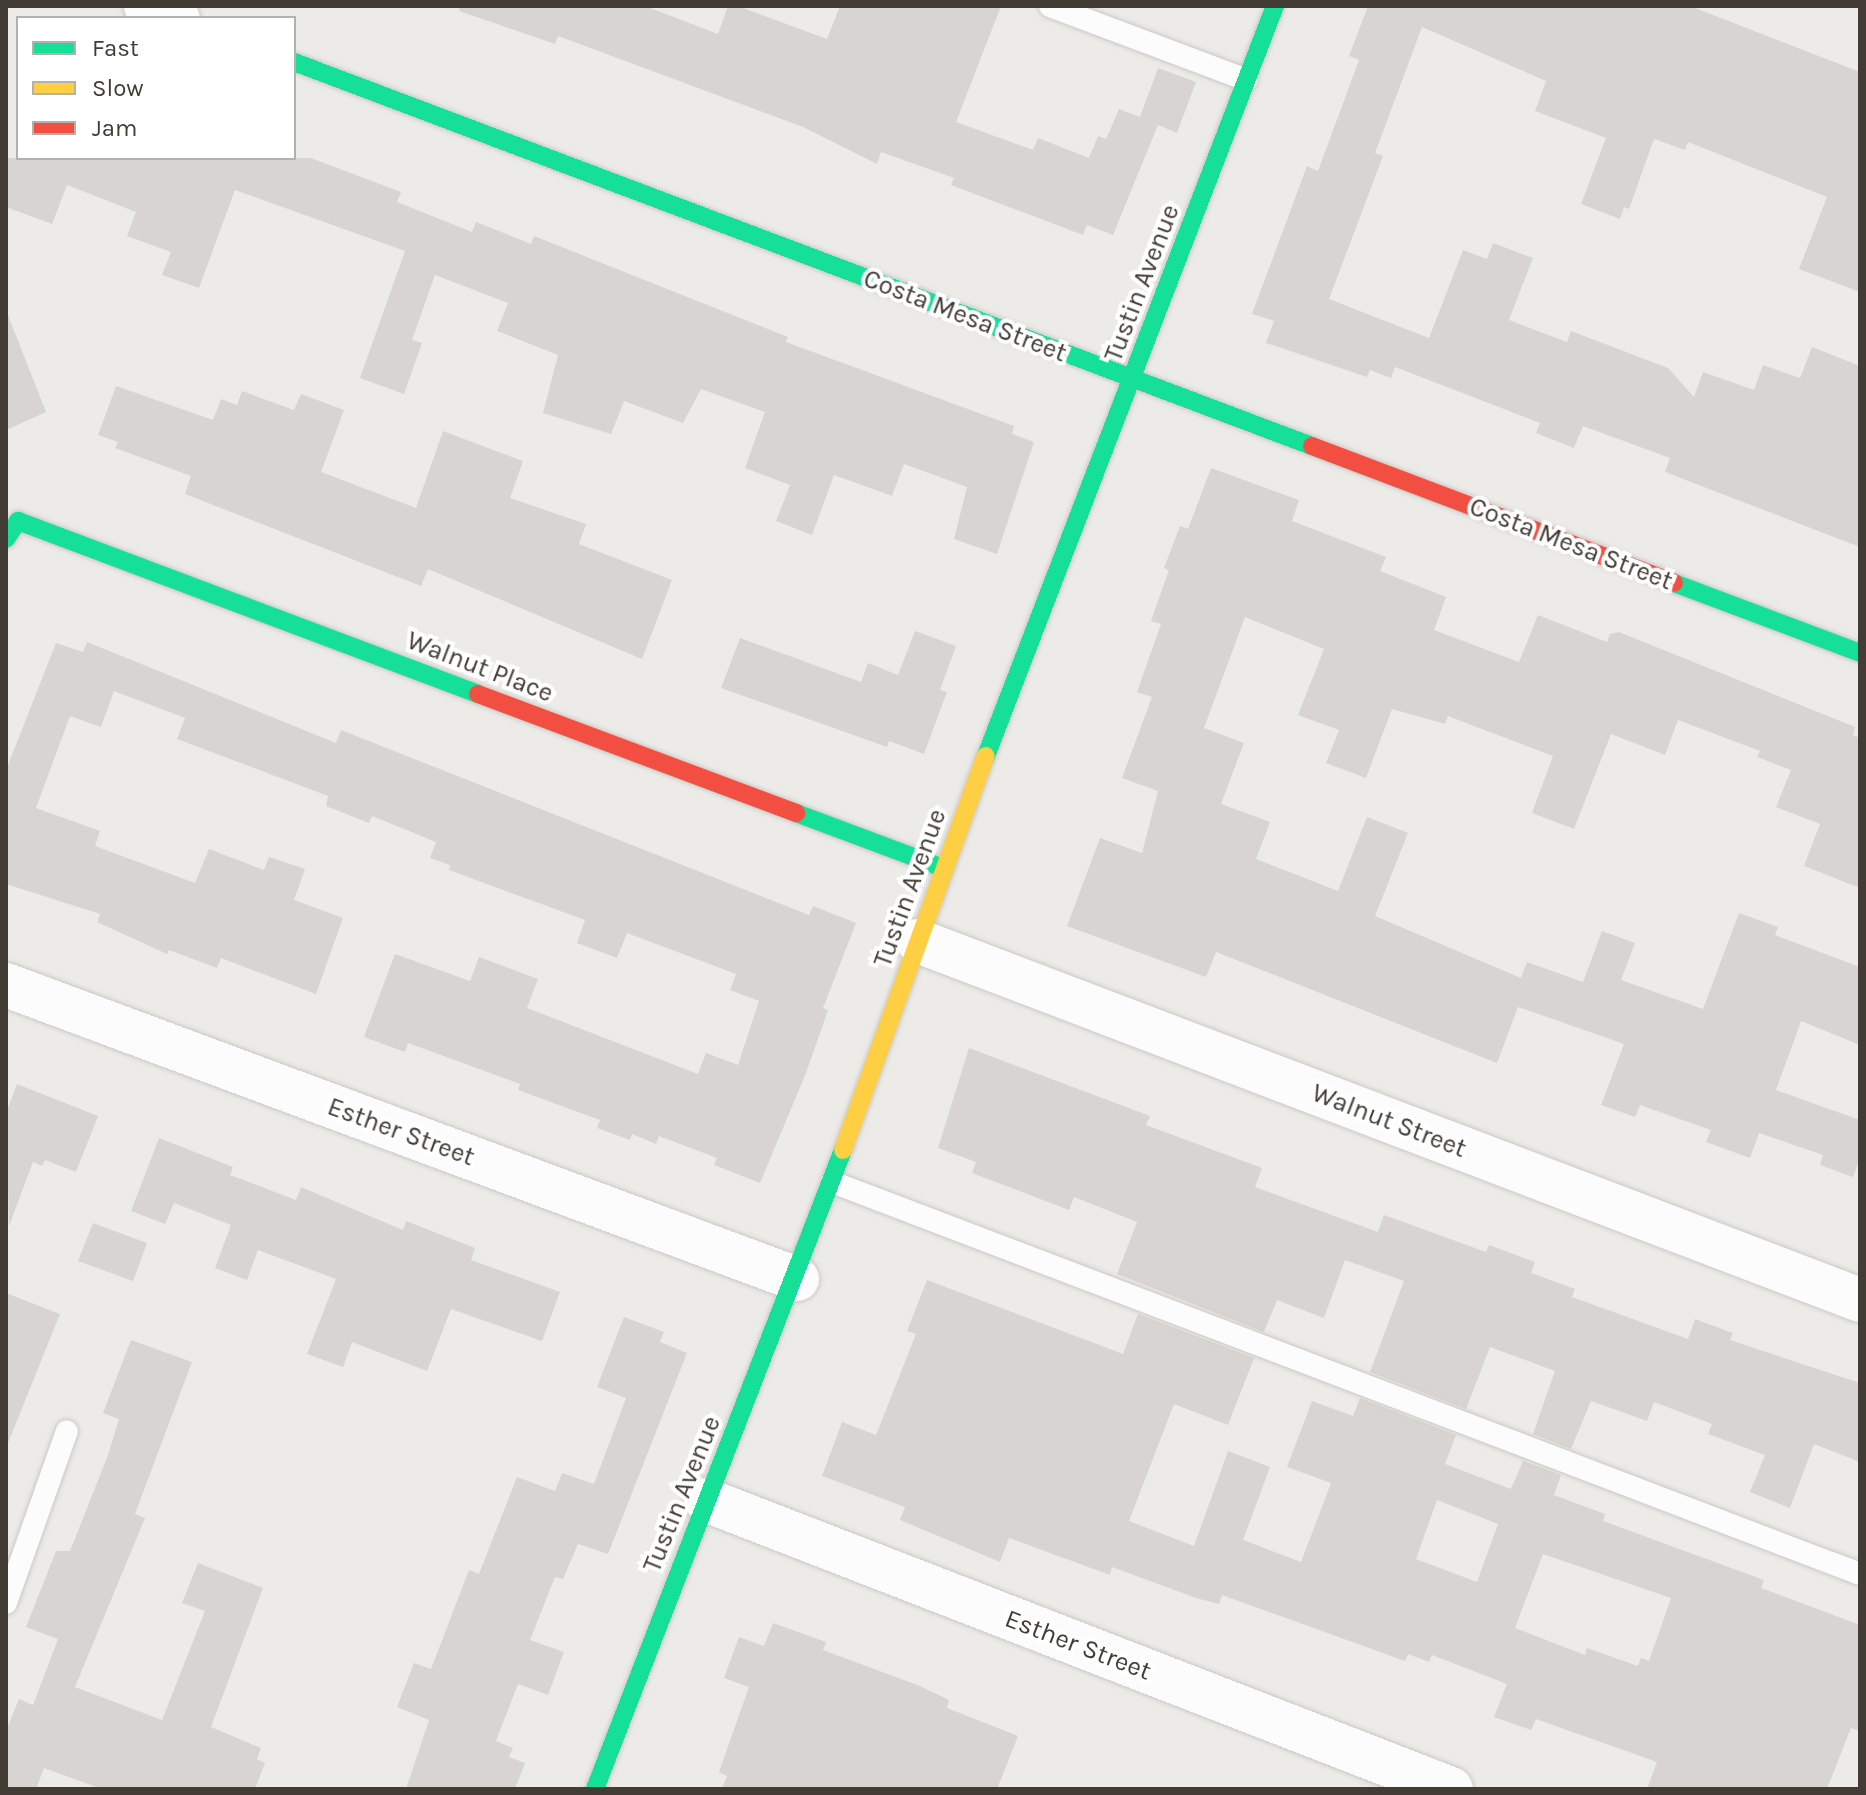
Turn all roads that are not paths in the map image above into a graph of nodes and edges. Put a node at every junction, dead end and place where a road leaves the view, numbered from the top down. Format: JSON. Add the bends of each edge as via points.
{"nodes":[{"id":1,"x":146,"y":6,"type":"edge"},
{"id":2,"x":1050,"y":6,"type":"edge"},
{"id":3,"x":1275,"y":6,"type":"edge"},
{"id":4,"x":173,"y":16,"type":"edge"},
{"id":5,"x":296,"y":63,"type":"edge"},
{"id":6,"x":1247,"y":80,"type":"junction"},
{"id":7,"x":1133,"y":379,"type":"junction"},
{"id":8,"x":6,"y":539,"type":"edge"},
{"id":9,"x":1860,"y":653,"type":"edge"},
{"id":10,"x":943,"y":868,"type":"junction"},
{"id":11,"x":918,"y":941,"type":"junction"},
{"id":12,"x":6,"y":985,"type":"edge"},
{"id":13,"x":832,"y":1182,"type":"junction"},
{"id":14,"x":797,"y":1279,"type":"junction"},
{"id":15,"x":1860,"y":1300,"type":"edge"},
{"id":16,"x":67,"y":1431,"type":"dead end"},
{"id":17,"x":706,"y":1500,"type":"junction"},
{"id":18,"x":1860,"y":1574,"type":"edge"},
{"id":19,"x":6,"y":1603,"type":"edge"},
{"id":20,"x":595,"y":1789,"type":"edge"},
{"id":21,"x":1451,"y":1789,"type":"edge"}],
"edges":[{"from":1,"to":4,"type":"street"},
{"from":2,"to":6,"type":"lane"},
{"from":3,"to":6,"type":"street","name":"Tustin Avenue"},
{"from":5,"to":7,"type":"street","name":"Costa Mesa Street"},
{"from":6,"to":7,"type":"street","name":"Tustin Avenue"},
{"from":7,"to":9,"type":"street","name":"Costa Mesa Street"},
{"from":7,"to":10,"type":"street","name":"Tustin Avenue"},
{"from":8,"to":10,"type":"street","name":"Walnut Place","via":[[18,521]]},
{"from":10,"to":11,"type":"street","name":"Tustin Avenue"},
{"from":11,"to":13,"type":"street","name":"Tustin Avenue"},
{"from":11,"to":15,"type":"street","name":"Walnut Street"},
{"from":12,"to":14,"type":"street","name":"Esther Street"},
{"from":13,"to":14,"type":"street","name":"Tustin Avenue"},
{"from":13,"to":18,"type":"lane"},
{"from":14,"to":17,"type":"street","name":"Tustin Avenue"},
{"from":16,"to":19,"type":"lane"},
{"from":17,"to":20,"type":"street","name":"Tustin Avenue"},
{"from":17,"to":21,"type":"street","name":"Esther Street"}]}
